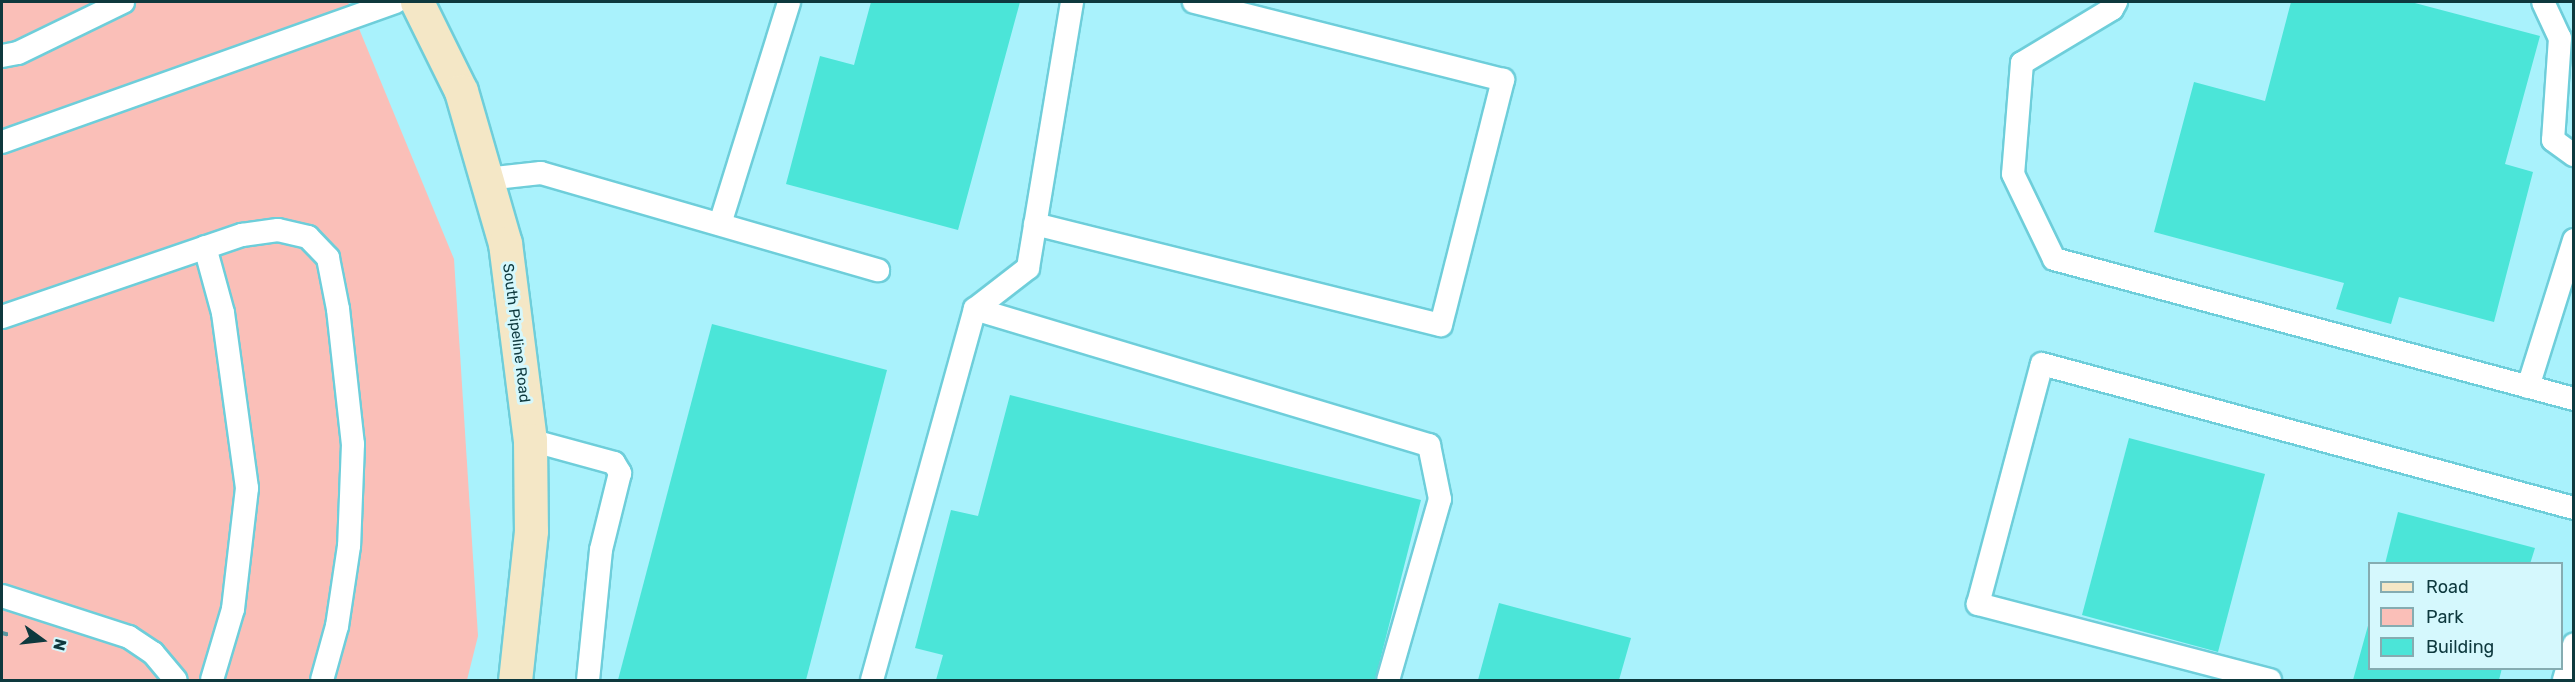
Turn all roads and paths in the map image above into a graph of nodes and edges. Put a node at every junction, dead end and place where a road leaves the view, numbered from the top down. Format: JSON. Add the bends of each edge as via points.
{"nodes":[{"id":1,"x":123,"y":2,"type":"edge"},
{"id":2,"x":396,"y":2,"type":"edge"},
{"id":3,"x":417,"y":2,"type":"edge"},
{"id":4,"x":789,"y":2,"type":"edge"},
{"id":5,"x":1072,"y":2,"type":"edge"},
{"id":6,"x":1194,"y":2,"type":"edge"},
{"id":7,"x":2116,"y":2,"type":"edge"},
{"id":8,"x":2543,"y":2,"type":"edge"},
{"id":9,"x":2,"y":56,"type":"edge"},
{"id":10,"x":2,"y":142,"type":"edge"},
{"id":11,"x":2574,"y":155,"type":"edge"},
{"id":12,"x":486,"y":179,"type":"junction"},
{"id":13,"x":720,"y":224,"type":"junction"},
{"id":14,"x":1035,"y":224,"type":"junction"},
{"id":15,"x":2574,"y":240,"type":"edge"},
{"id":16,"x":205,"y":247,"type":"junction"},
{"id":17,"x":878,"y":270,"type":"dead end"},
{"id":18,"x":975,"y":309,"type":"junction"},
{"id":19,"x":2,"y":317,"type":"edge"},
{"id":20,"x":2528,"y":387,"type":"junction"},
{"id":21,"x":2574,"y":399,"type":"edge"},
{"id":22,"x":530,"y":440,"type":"junction"},
{"id":23,"x":2574,"y":508,"type":"edge"},
{"id":24,"x":2,"y":596,"type":"edge"},
{"id":25,"x":2574,"y":644,"type":"edge"},
{"id":26,"x":176,"y":681,"type":"edge"},
{"id":27,"x":212,"y":681,"type":"edge"},
{"id":28,"x":322,"y":681,"type":"edge"},
{"id":29,"x":515,"y":681,"type":"edge"},
{"id":30,"x":588,"y":681,"type":"edge"},
{"id":31,"x":872,"y":681,"type":"edge"},
{"id":32,"x":1388,"y":681,"type":"edge"},
{"id":33,"x":2270,"y":681,"type":"edge"},
{"id":34,"x":2564,"y":681,"type":"edge"}],
"edges":[{"from":1,"to":9,"type":"lane"},
{"from":2,"to":10,"type":"lane"},
{"from":3,"to":12,"type":"street","name":"South Pipeline Road","via":[[461,91]]},
{"from":4,"to":13,"type":"lane"},
{"from":5,"to":14,"type":"lane"},
{"from":6,"to":14,"type":"lane","via":[[1503,80],[1441,325]]},
{"from":7,"to":20,"type":"lane","via":[[2112,9],[2022,63],[2013,174],[2054,259]]},
{"from":8,"to":11,"type":"lane","via":[[2560,38],[2553,140]]},
{"from":12,"to":13,"type":"lane","via":[[541,172]]},
{"from":12,"to":22,"type":"street","name":"South Pipeline Road","via":[[505,243]]},
{"from":13,"to":17,"type":"lane"},
{"from":14,"to":18,"type":"lane","via":[[1028,268]]},
{"from":15,"to":20,"type":"lane"},
{"from":16,"to":19,"type":"lane"},
{"from":16,"to":27,"type":"lane","via":[[224,313],[247,489],[233,609]]},
{"from":16,"to":28,"type":"lane","via":[[242,235],[278,230],[308,237],[328,258],[338,309],[352,444],[349,546],[337,626]]},
{"from":18,"to":31,"type":"lane"},
{"from":18,"to":32,"type":"lane","via":[[1429,445],[1440,499]]},
{"from":20,"to":21,"type":"lane"},
{"from":22,"to":29,"type":"street","name":"South Pipeline Road","via":[[531,531]]},
{"from":22,"to":30,"type":"lane","via":[[614,463],[620,473],[600,560]]},
{"from":23,"to":33,"type":"lane","via":[[2042,364],[1978,604]]},
{"from":24,"to":26,"type":"lane","via":[[129,637],[153,653]]},
{"from":25,"to":34,"type":"lane"}]}
